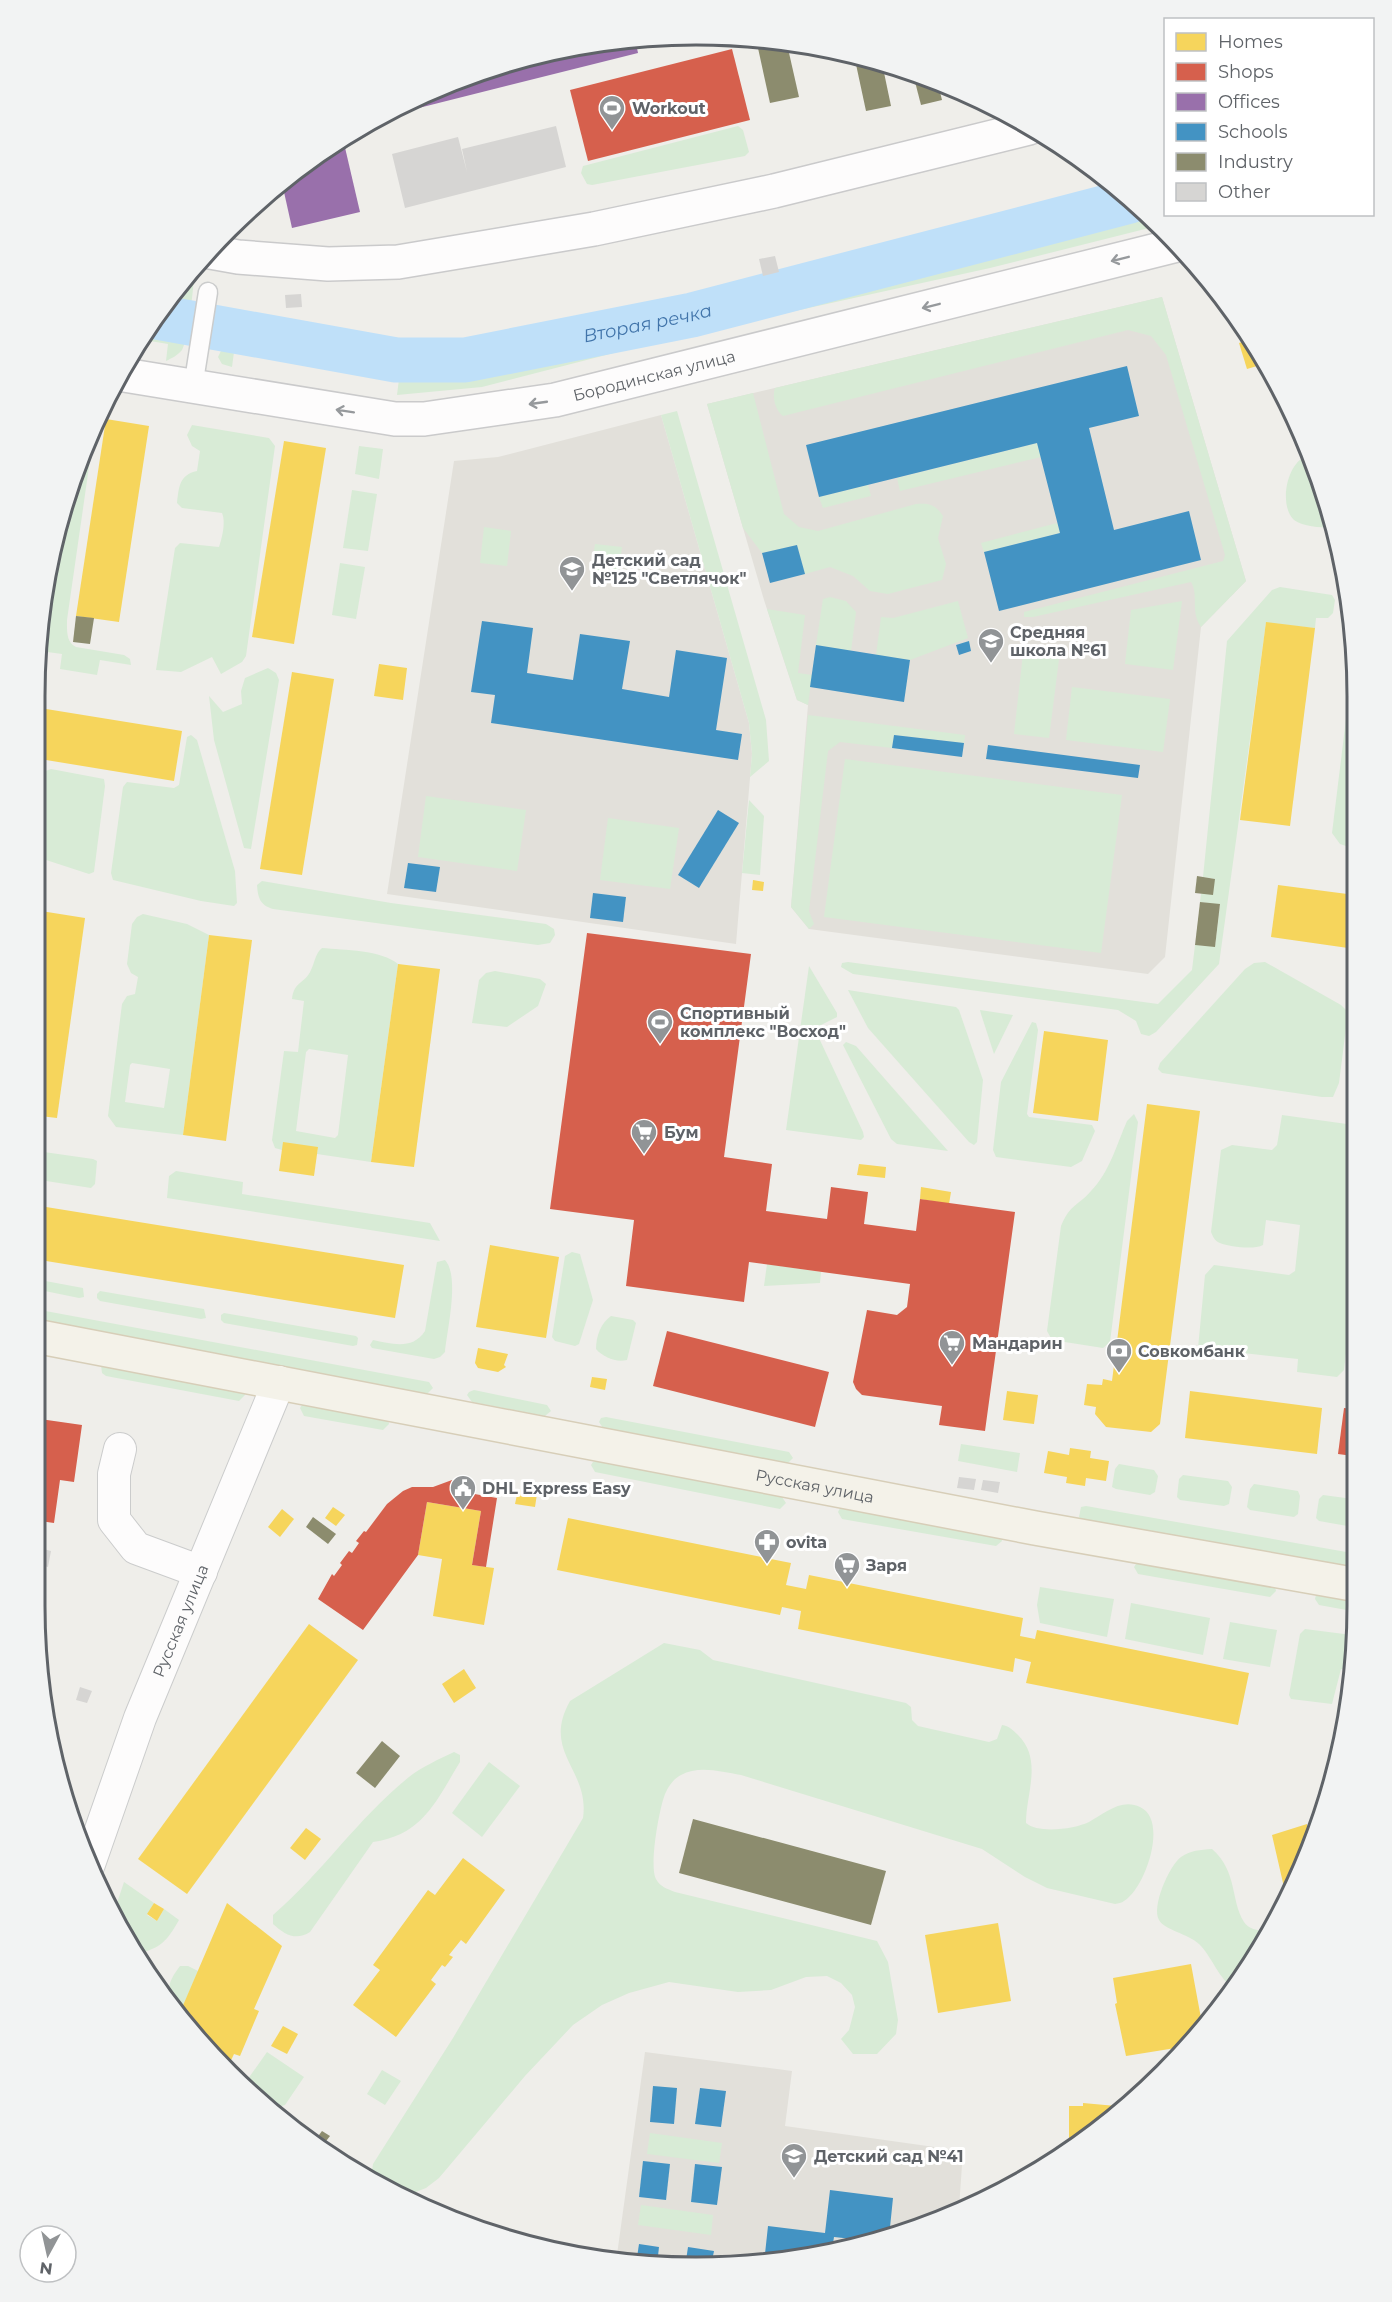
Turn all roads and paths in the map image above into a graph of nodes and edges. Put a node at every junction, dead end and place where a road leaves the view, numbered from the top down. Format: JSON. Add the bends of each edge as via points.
{"nodes":[{"id":1,"x":1019,"y":130,"type":"edge"},
{"id":2,"x":1166,"y":247,"type":"edge"},
{"id":3,"x":219,"y":254,"type":"edge"},
{"id":4,"x":208,"y":292,"type":"dead end"},
{"id":5,"x":129,"y":376,"type":"edge"},
{"id":6,"x":193,"y":387,"type":"junction"},
{"id":7,"x":45,"y":1338,"type":"edge"},
{"id":8,"x":279,"y":1382,"type":"junction"},
{"id":9,"x":120,"y":1449,"type":"dead end"},
{"id":10,"x":201,"y":1572,"type":"junction"},
{"id":11,"x":1347,"y":1583,"type":"edge"},
{"id":12,"x":94,"y":1851,"type":"edge"}],
"edges":[{"from":1,"to":3,"type":"main road","via":[[820,181],[594,229],[398,262],[328,264]]},
{"from":2,"to":6,"type":"main road","name":"Бородинская улица","one_way":true,"via":[[555,400],[424,419],[395,419]]},
{"from":4,"to":6,"type":"street"},
{"from":5,"to":6,"type":"main road","name":"Бородинская улица"},
{"from":7,"to":8,"type":"main road","name":"Русская улица"},
{"from":8,"to":10,"type":"street","name":"Русская улица"},
{"from":8,"to":11,"type":"main road","name":"Русская улица","via":[[1016,1524]]},
{"from":9,"to":10,"type":"street","via":[[114,1474],[114,1520],[136,1548]]},
{"from":10,"to":12,"type":"street","name":"Русская улица","via":[[140,1718]]}]}
